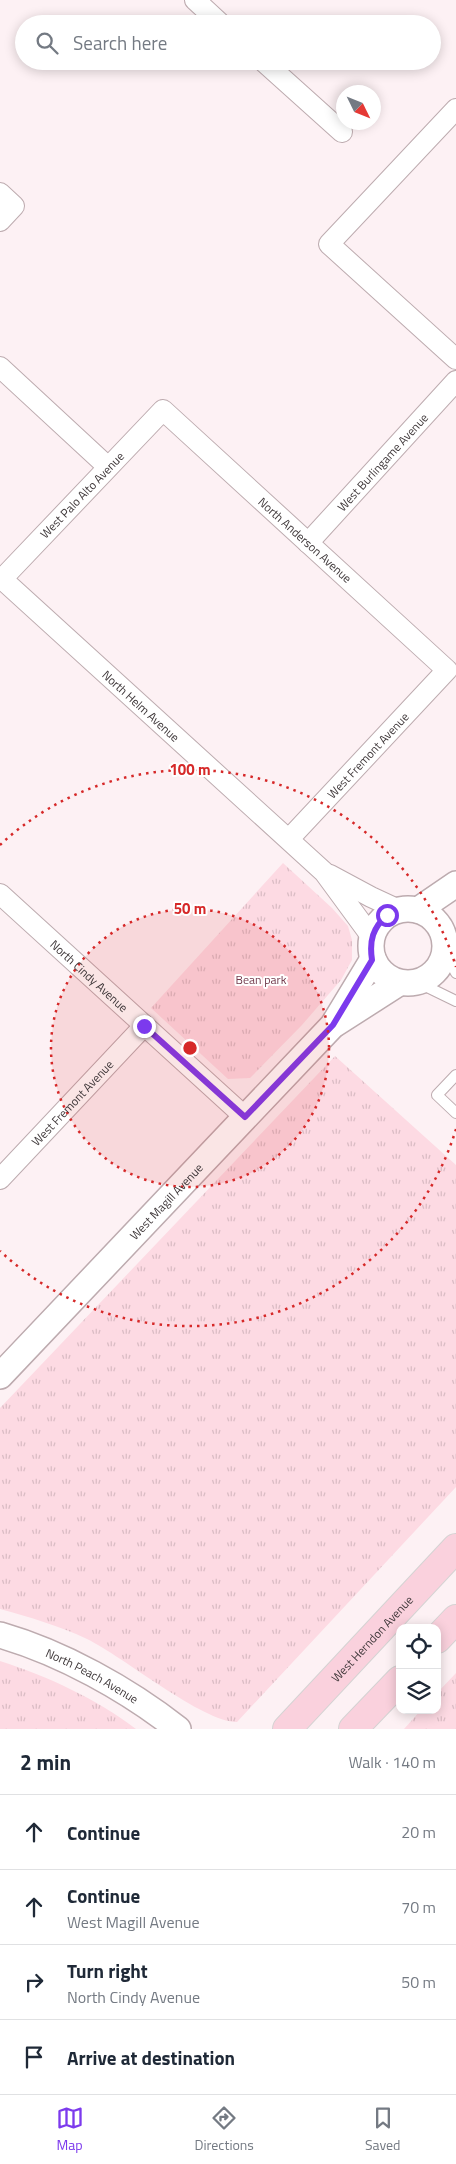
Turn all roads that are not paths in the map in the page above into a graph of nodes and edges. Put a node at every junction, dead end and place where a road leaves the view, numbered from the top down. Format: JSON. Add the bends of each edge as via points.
{"nodes":[{"id":1,"x":273,"y":70,"type":"edge"},
{"id":2,"x":456,"y":109,"type":"edge"},
{"id":3,"x":342,"y":132,"type":"dead end"},
{"id":4,"x":7,"y":199,"type":"edge"},
{"id":5,"x":0,"y":221,"type":"edge"},
{"id":6,"x":456,"y":358,"type":"edge"},
{"id":7,"x":0,"y":367,"type":"edge"},
{"id":8,"x":456,"y":381,"type":"edge"},
{"id":9,"x":163,"y":410,"type":"joint"},
{"id":10,"x":108,"y":467,"type":"junction"},
{"id":11,"x":308,"y":543,"type":"junction"},
{"id":12,"x":2,"y":579,"type":"joint"},
{"id":13,"x":447,"y":670,"type":"joint"},
{"id":14,"x":289,"y":839,"type":"junction"},
{"id":15,"x":324,"y":872,"type":"junction"},
{"id":16,"x":456,"y":884,"type":"edge"},
{"id":17,"x":0,"y":894,"type":"edge"},
{"id":18,"x":408,"y":910,"type":"junction"},
{"id":19,"x":456,"y":918,"type":"edge"},
{"id":20,"x":372,"y":948,"type":"junction"},
{"id":21,"x":449,"y":955,"type":"edge"},
{"id":22,"x":408,"y":983,"type":"junction"},
{"id":23,"x":456,"y":1001,"type":"edge"},
{"id":24,"x":333,"y":1025,"type":"junction"},
{"id":25,"x":144,"y":1026,"type":"junction"},
{"id":26,"x":456,"y":1075,"type":"edge"},
{"id":27,"x":456,"y":1113,"type":"edge"},
{"id":28,"x":245,"y":1117,"type":"junction"},
{"id":29,"x":0,"y":1179,"type":"edge"},
{"id":30,"x":0,"y":1376,"type":"edge"},
{"id":31,"x":456,"y":1548,"type":"edge"},
{"id":32,"x":456,"y":1619,"type":"edge"},
{"id":33,"x":0,"y":1635,"type":"edge"},
{"id":34,"x":441,"y":1635,"type":"edge"},
{"id":35,"x":396,"y":1684,"type":"edge"},
{"id":36,"x":178,"y":1729,"type":"edge"},
{"id":37,"x":287,"y":1729,"type":"edge"},
{"id":38,"x":354,"y":1729,"type":"edge"}],
"edges":[{"from":1,"to":3,"type":"street"},
{"from":2,"to":6,"type":"street","via":[[329,244]]},
{"from":4,"to":5,"type":"street"},
{"from":7,"to":10,"type":"street"},
{"from":8,"to":11,"type":"street","name":"West Burlingame Avenue"},
{"from":9,"to":10,"type":"street","name":"West Palo Alto Avenue"},
{"from":9,"to":11,"type":"street","name":"North Anderson Avenue"},
{"from":10,"to":12,"type":"street","name":"West Palo Alto Avenue"},
{"from":11,"to":13,"type":"street","name":"North Anderson Avenue"},
{"from":12,"to":14,"type":"street","name":"North Helm Avenue"},
{"from":13,"to":14,"type":"street","name":"West Fremont Avenue"},
{"from":14,"to":15,"type":"street","name":"North Helm Avenue"},
{"from":15,"to":18,"type":"street","name":"North Helm Avenue","via":[[371,897]]},
{"from":15,"to":20,"type":"street","name":"North Helm Avenue"},
{"from":16,"to":18,"type":"street"},
{"from":17,"to":25,"type":"street","name":"North Cindy Avenue"},
{"from":18,"to":20,"type":"street","via":[[387,915],[377,924]]},
{"from":18,"to":21,"type":"street","via":[[431,916],[440,927]]},
{"from":19,"to":21,"type":"street"},
{"from":20,"to":22,"type":"street","via":[[383,974]]},
{"from":20,"to":24,"type":"street","name":"West Magill Avenue"},
{"from":21,"to":22,"type":"street","via":[[433,974]]},
{"from":22,"to":23,"type":"lane"},
{"from":22,"to":24,"type":"street","name":"West Magill Avenue"},
{"from":24,"to":28,"type":"street","name":"West Magill Avenue"},
{"from":25,"to":28,"type":"street","name":"North Cindy Avenue"},
{"from":25,"to":29,"type":"street","name":"West Fremont Avenue"},
{"from":26,"to":27,"type":"lane","via":[[437,1095]]},
{"from":28,"to":30,"type":"street","name":"West Magill Avenue"},
{"from":31,"to":37,"type":"main road","name":"West Herndon Avenue"},
{"from":32,"to":34,"type":"main road"},
{"from":33,"to":36,"type":"street","name":"North Peach Avenue","via":[[52,1654],[104,1680],[151,1708]]},
{"from":35,"to":38,"type":"main road"}]}
